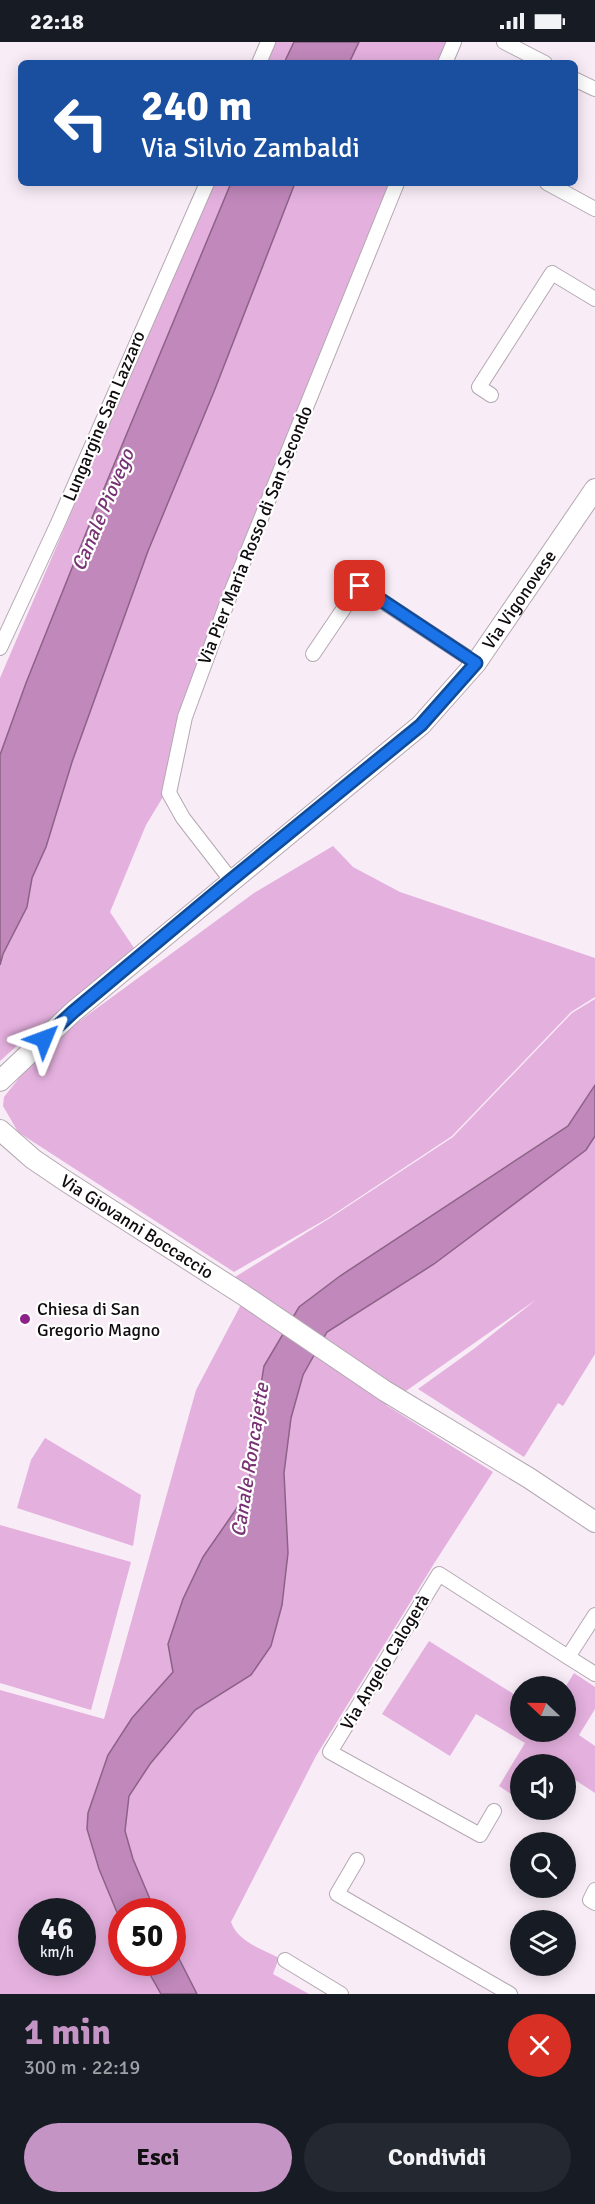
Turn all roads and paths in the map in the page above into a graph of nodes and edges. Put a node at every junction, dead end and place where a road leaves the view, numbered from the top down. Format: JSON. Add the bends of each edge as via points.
{"nodes":[{"id":1,"x":268,"y":42,"type":"edge"},
{"id":2,"x":454,"y":42,"type":"edge"},
{"id":3,"x":504,"y":42,"type":"edge"},
{"id":4,"x":260,"y":60,"type":"edge"},
{"id":5,"x":446,"y":60,"type":"edge"},
{"id":6,"x":538,"y":60,"type":"edge"},
{"id":7,"x":578,"y":81,"type":"edge"},
{"id":8,"x":595,"y":89,"type":"edge"},
{"id":9,"x":206,"y":186,"type":"edge"},
{"id":10,"x":396,"y":186,"type":"edge"},
{"id":11,"x":553,"y":186,"type":"edge"},
{"id":12,"x":595,"y":209,"type":"edge"},
{"id":13,"x":595,"y":299,"type":"edge"},
{"id":14,"x":491,"y":395,"type":"dead end"},
{"id":15,"x":592,"y":499,"type":"edge"},
{"id":16,"x":0,"y":648,"type":"edge"},
{"id":17,"x":313,"y":654,"type":"dead end"},
{"id":18,"x":476,"y":663,"type":"junction"},
{"id":19,"x":231,"y":880,"type":"junction"},
{"id":20,"x":0,"y":1081,"type":"edge"},
{"id":21,"x":0,"y":1130,"type":"edge"},
{"id":22,"x":0,"y":1150,"type":"edge"},
{"id":23,"x":33,"y":1159,"type":"junction"},
{"id":24,"x":595,"y":1522,"type":"edge"},
{"id":25,"x":595,"y":1615,"type":"edge"},
{"id":26,"x":568,"y":1657,"type":"junction"},
{"id":27,"x":595,"y":1674,"type":"edge"},
{"id":28,"x":494,"y":1811,"type":"dead end"},
{"id":29,"x":357,"y":1860,"type":"dead end"},
{"id":30,"x":595,"y":1890,"type":"edge"},
{"id":31,"x":595,"y":1903,"type":"edge"},
{"id":32,"x":285,"y":1960,"type":"dead end"},
{"id":33,"x":341,"y":1994,"type":"edge"},
{"id":34,"x":510,"y":1994,"type":"edge"}],
"edges":[{"from":1,"to":4,"type":"street"},
{"from":2,"to":5,"type":"street"},
{"from":3,"to":6,"type":"street"},
{"from":7,"to":8,"type":"street"},
{"from":9,"to":16,"type":"street","name":"Lungargine San Lazzaro"},
{"from":10,"to":19,"type":"street","name":"Via Pier Maria Rosso di San Secondo","via":[[230,595],[185,717],[170,793],[183,818]]},
{"from":11,"to":12,"type":"street"},
{"from":13,"to":14,"type":"street","via":[[552,273],[480,387]]},
{"from":15,"to":18,"type":"main road","name":"Via Vigonovese"},
{"from":17,"to":18,"type":"street","via":[[360,586]]},
{"from":18,"to":19,"type":"main road","name":"Via Vigonovese","via":[[421,725]]},
{"from":19,"to":20,"type":"main road","name":"Via Vigonovese","via":[[73,1012]]},
{"from":21,"to":23,"type":"main road","name":"Via Giovanni Boccaccio"},
{"from":22,"to":23,"type":"main road","name":"Via Giovanni Boccaccio"},
{"from":23,"to":24,"type":"main road","name":"Via Giovanni Boccaccio","via":[[385,1391]]},
{"from":25,"to":26,"type":"street"},
{"from":26,"to":27,"type":"street"},
{"from":26,"to":28,"type":"street","name":"Via Angelo Calogerà","via":[[439,1574],[330,1752],[480,1836]]},
{"from":29,"to":34,"type":"street","via":[[337,1894]]},
{"from":30,"to":31,"type":"street","via":[[590,1900]]},
{"from":32,"to":33,"type":"street"}]}
